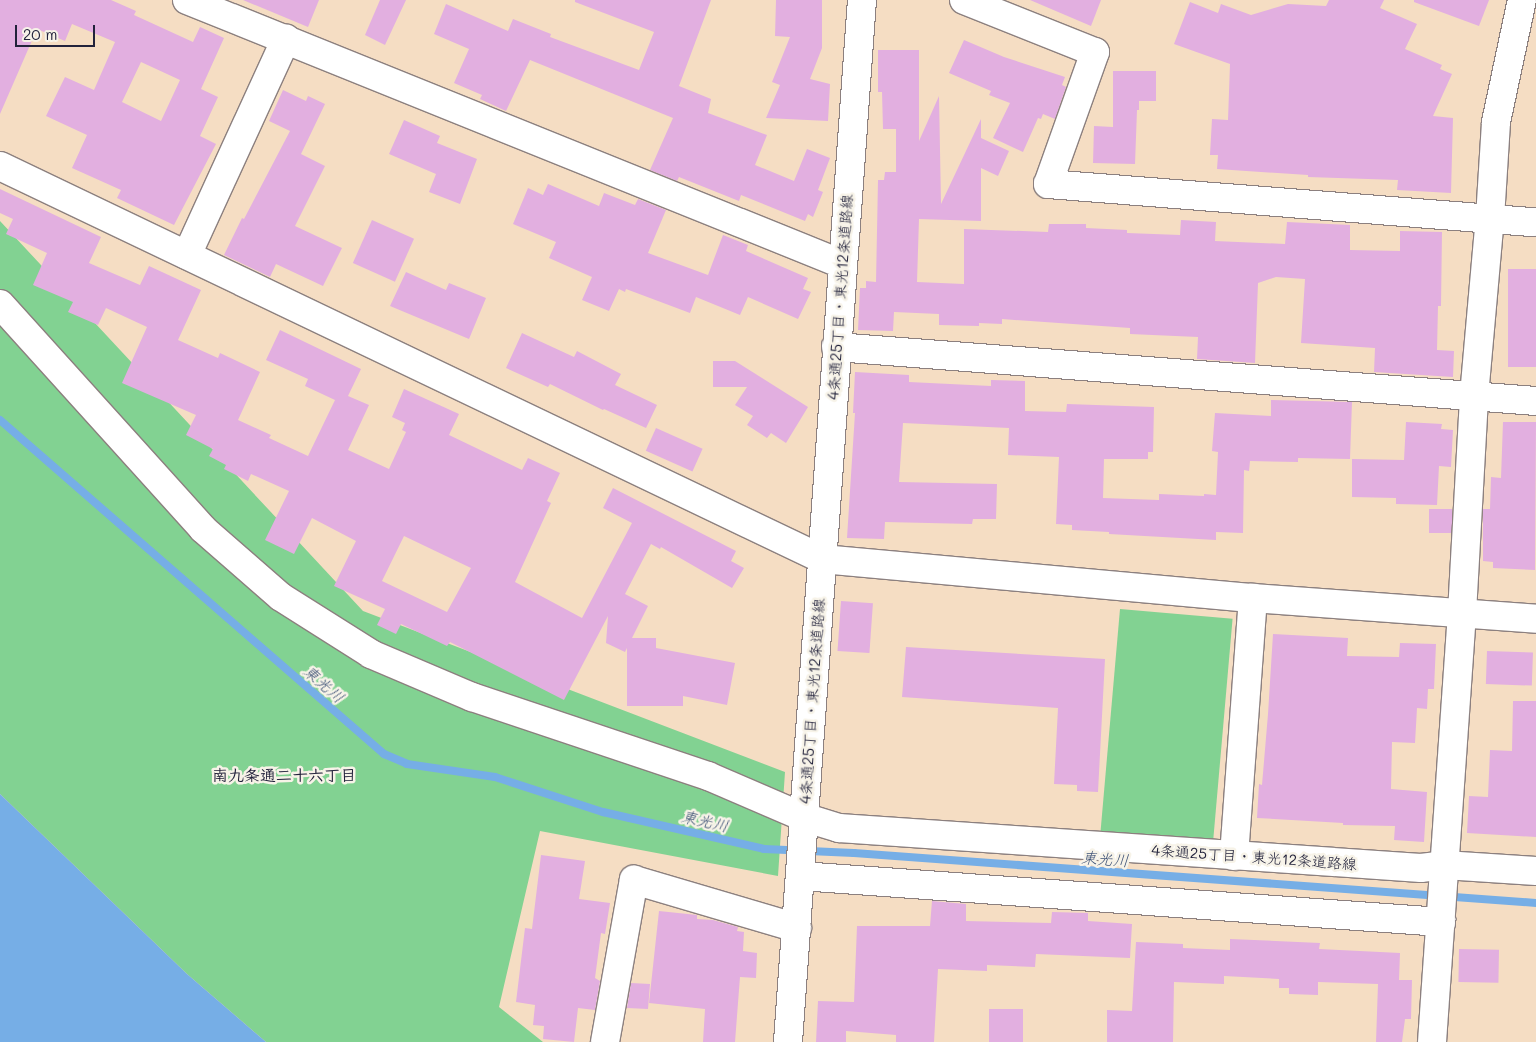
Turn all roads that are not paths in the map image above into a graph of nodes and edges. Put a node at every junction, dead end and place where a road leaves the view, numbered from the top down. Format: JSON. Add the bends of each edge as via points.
{"nodes":[{"id":1,"x":187,"y":0,"type":"edge"},
{"id":2,"x":862,"y":0,"type":"edge"},
{"id":3,"x":964,"y":0,"type":"edge"},
{"id":4,"x":1522,"y":0,"type":"edge"},
{"id":5,"x":286,"y":39,"type":"junction"},
{"id":6,"x":0,"y":166,"type":"edge"},
{"id":7,"x":1490,"y":218,"type":"junction"},
{"id":8,"x":1536,"y":222,"type":"edge"},
{"id":9,"x":187,"y":256,"type":"junction"},
{"id":10,"x":842,"y":264,"type":"junction"},
{"id":11,"x":0,"y":304,"type":"edge"},
{"id":12,"x":836,"y":347,"type":"junction"},
{"id":13,"x":1474,"y":396,"type":"junction"},
{"id":14,"x":1536,"y":401,"type":"edge"},
{"id":15,"x":822,"y":560,"type":"junction"},
{"id":16,"x":1253,"y":598,"type":"junction"},
{"id":17,"x":1462,"y":614,"type":"junction"},
{"id":18,"x":1536,"y":619,"type":"edge"},
{"id":19,"x":802,"y":848,"type":"junction"},
{"id":20,"x":1234,"y":856,"type":"junction"},
{"id":21,"x":1536,"y":870,"type":"edge"},
{"id":22,"x":1442,"y":895,"type":"junction"},
{"id":23,"x":797,"y":928,"type":"junction"},
{"id":24,"x":605,"y":1042,"type":"edge"},
{"id":25,"x":788,"y":1042,"type":"edge"},
{"id":26,"x":1432,"y":1042,"type":"edge"}],
"edges":[{"from":1,"to":5,"type":"street"},
{"from":2,"to":10,"type":"street","name":"4条通25丁目・東光12条道路線"},
{"from":3,"to":7,"type":"street","via":[[1095,52],[1048,184]]},
{"from":4,"to":7,"type":"street","via":[[1496,122]]},
{"from":5,"to":9,"type":"street"},
{"from":5,"to":10,"type":"street"},
{"from":6,"to":9,"type":"street"},
{"from":7,"to":8,"type":"street"},
{"from":7,"to":13,"type":"street"},
{"from":9,"to":15,"type":"street"},
{"from":10,"to":12,"type":"street","name":"4条通25丁目・東光12条道路線"},
{"from":11,"to":19,"type":"street","via":[[203,529],[281,597],[371,654],[472,697],[708,776]]},
{"from":12,"to":13,"type":"street"},
{"from":12,"to":15,"type":"street","name":"4条通25丁目・東光12条道路線"},
{"from":13,"to":14,"type":"street"},
{"from":13,"to":17,"type":"street"},
{"from":15,"to":16,"type":"street"},
{"from":15,"to":19,"type":"street","name":"4条通25丁目・東光12条道路線"},
{"from":16,"to":17,"type":"street"},
{"from":16,"to":20,"type":"street"},
{"from":17,"to":18,"type":"street"},
{"from":17,"to":22,"type":"street"},
{"from":19,"to":20,"type":"street","name":"4条通25丁目・東光12条道路線","via":[[839,828]]},
{"from":19,"to":22,"type":"street"},
{"from":19,"to":23,"type":"street"},
{"from":20,"to":22,"type":"street","name":"4条通25丁目・東光12条道路線","via":[[1421,868]]},
{"from":21,"to":22,"type":"street","name":"4条通25丁目・東光12条道路線"},
{"from":22,"to":26,"type":"street"},
{"from":23,"to":24,"type":"street","via":[[634,880]]},
{"from":23,"to":25,"type":"street"}]}
